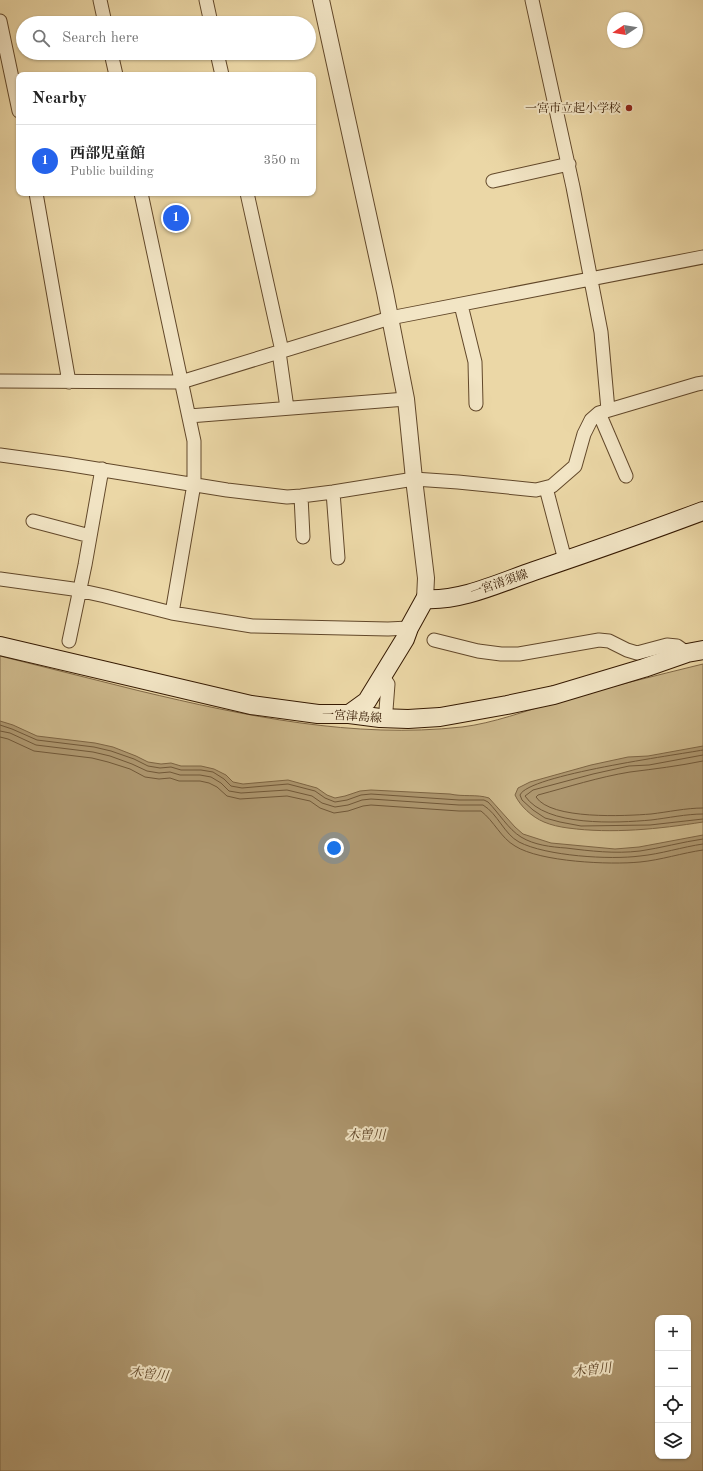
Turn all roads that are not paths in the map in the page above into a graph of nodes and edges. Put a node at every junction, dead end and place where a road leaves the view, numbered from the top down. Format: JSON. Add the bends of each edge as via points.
{"nodes":[{"id":1,"x":100,"y":0,"type":"edge"},
{"id":2,"x":206,"y":0,"type":"edge"},
{"id":3,"x":321,"y":0,"type":"edge"},
{"id":4,"x":532,"y":0,"type":"edge"},
{"id":5,"x":103,"y":16,"type":"edge"},
{"id":6,"x":209,"y":16,"type":"edge"},
{"id":7,"x":0,"y":22,"type":"edge"},
{"id":8,"x":113,"y":60,"type":"edge"},
{"id":9,"x":219,"y":60,"type":"edge"},
{"id":10,"x":115,"y":72,"type":"edge"},
{"id":11,"x":221,"y":72,"type":"edge"},
{"id":12,"x":16,"y":97,"type":"edge"},
{"id":13,"x":569,"y":164,"type":"junction"},
{"id":14,"x":493,"y":181,"type":"dead end"},
{"id":15,"x":37,"y":196,"type":"edge"},
{"id":16,"x":142,"y":196,"type":"edge"},
{"id":17,"x":248,"y":196,"type":"edge"},
{"id":18,"x":703,"y":257,"type":"edge"},
{"id":19,"x":590,"y":278,"type":"junction"},
{"id":20,"x":462,"y":305,"type":"junction"},
{"id":21,"x":390,"y":318,"type":"junction"},
{"id":22,"x":280,"y":351,"type":"junction"},
{"id":23,"x":0,"y":381,"type":"edge"},
{"id":24,"x":69,"y":382,"type":"junction"},
{"id":25,"x":181,"y":382,"type":"junction"},
{"id":26,"x":703,"y":383,"type":"edge"},
{"id":27,"x":406,"y":399,"type":"junction"},
{"id":28,"x":476,"y":404,"type":"dead end"},
{"id":29,"x":286,"y":408,"type":"junction"},
{"id":30,"x":603,"y":412,"type":"junction"},
{"id":31,"x":189,"y":416,"type":"junction"},
{"id":32,"x":0,"y":455,"type":"edge"},
{"id":33,"x":102,"y":469,"type":"junction"},
{"id":34,"x":626,"y":476,"type":"dead end"},
{"id":35,"x":414,"y":479,"type":"junction"},
{"id":36,"x":194,"y":484,"type":"junction"},
{"id":37,"x":546,"y":488,"type":"junction"},
{"id":38,"x":333,"y":492,"type":"junction"},
{"id":39,"x":301,"y":496,"type":"junction"},
{"id":40,"x":703,"y":510,"type":"edge"},
{"id":41,"x":33,"y":521,"type":"dead end"},
{"id":42,"x":90,"y":536,"type":"junction"},
{"id":43,"x":303,"y":537,"type":"dead end"},
{"id":44,"x":338,"y":558,"type":"dead end"},
{"id":45,"x":565,"y":560,"type":"junction"},
{"id":46,"x":0,"y":579,"type":"edge"},
{"id":47,"x":78,"y":590,"type":"junction"},
{"id":48,"x":425,"y":599,"type":"junction"},
{"id":49,"x":172,"y":613,"type":"junction"},
{"id":50,"x":409,"y":628,"type":"junction"},
{"id":51,"x":434,"y":640,"type":"dead end"},
{"id":52,"x":69,"y":641,"type":"dead end"},
{"id":53,"x":0,"y":646,"type":"edge"},
{"id":54,"x":695,"y":651,"type":"edge"},
{"id":55,"x":382,"y":677,"type":"junction"},
{"id":56,"x":386,"y":710,"type":"dead end"},
{"id":57,"x":349,"y":714,"type":"junction"}],
"edges":[{"from":1,"to":5,"type":"street"},
{"from":2,"to":6,"type":"street"},
{"from":3,"to":21,"type":"street"},
{"from":4,"to":13,"type":"street"},
{"from":7,"to":12,"type":"street"},
{"from":8,"to":10,"type":"street"},
{"from":9,"to":11,"type":"street"},
{"from":13,"to":14,"type":"street"},
{"from":13,"to":19,"type":"street"},
{"from":15,"to":24,"type":"street"},
{"from":16,"to":25,"type":"street"},
{"from":17,"to":22,"type":"street"},
{"from":18,"to":19,"type":"street"},
{"from":19,"to":20,"type":"street"},
{"from":19,"to":30,"type":"street","via":[[601,332]]},
{"from":20,"to":21,"type":"street"},
{"from":20,"to":28,"type":"street","via":[[475,362]]},
{"from":21,"to":22,"type":"street"},
{"from":21,"to":27,"type":"street"},
{"from":22,"to":25,"type":"street"},
{"from":22,"to":29,"type":"street"},
{"from":23,"to":24,"type":"street"},
{"from":24,"to":25,"type":"street"},
{"from":25,"to":31,"type":"street"},
{"from":26,"to":30,"type":"street"},
{"from":27,"to":29,"type":"street"},
{"from":27,"to":35,"type":"street"},
{"from":29,"to":31,"type":"street"},
{"from":30,"to":34,"type":"street"},
{"from":30,"to":37,"type":"street","via":[[591,420],[584,434],[575,466],[552,486]]},
{"from":31,"to":36,"type":"street","via":[[194,441]]},
{"from":32,"to":33,"type":"street"},
{"from":33,"to":36,"type":"street"},
{"from":33,"to":42,"type":"street"},
{"from":35,"to":37,"type":"street","via":[[520,489]]},
{"from":35,"to":38,"type":"street"},
{"from":35,"to":48,"type":"street","via":[[426,578]]},
{"from":36,"to":39,"type":"street","via":[[266,495]]},
{"from":36,"to":49,"type":"street"},
{"from":37,"to":45,"type":"street"},
{"from":38,"to":39,"type":"street"},
{"from":38,"to":44,"type":"street"},
{"from":39,"to":43,"type":"street"},
{"from":40,"to":45,"type":"main road","name":"一宮清須線"},
{"from":41,"to":42,"type":"street"},
{"from":42,"to":47,"type":"street"},
{"from":45,"to":48,"type":"main road","name":"一宮清須線","via":[[469,593],[439,600]]},
{"from":46,"to":47,"type":"street"},
{"from":47,"to":49,"type":"street"},
{"from":47,"to":52,"type":"street"},
{"from":48,"to":50,"type":"main road"},
{"from":49,"to":50,"type":"street","via":[[252,626]]},
{"from":50,"to":55,"type":"main road","via":[[405,640]]},
{"from":51,"to":54,"type":"street","via":[[501,654],[519,654],[599,640],[609,641],[637,653],[667,645]]},
{"from":53,"to":57,"type":"main road","name":"一宮津島線","via":[[252,705],[318,714]]},
{"from":54,"to":57,"type":"main road","name":"一宮津島線","via":[[554,695],[507,705],[440,717],[380,718]]},
{"from":55,"to":56,"type":"street","via":[[388,684]]},
{"from":55,"to":57,"type":"main road","via":[[367,702]]}]}
